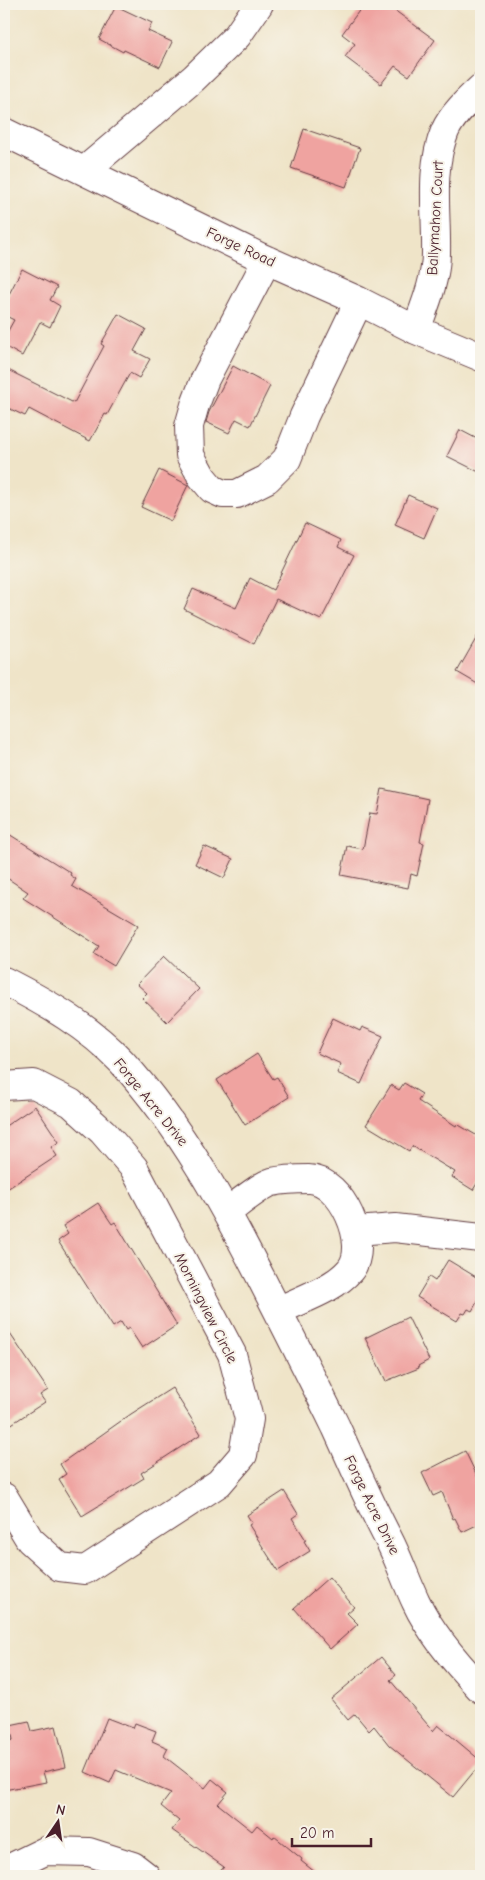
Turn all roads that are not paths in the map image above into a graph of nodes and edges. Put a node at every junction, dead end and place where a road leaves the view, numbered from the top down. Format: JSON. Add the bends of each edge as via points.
{"nodes":[{"id":1,"x":259,"y":4,"type":"edge"},
{"id":2,"x":481,"y":88,"type":"edge"},
{"id":3,"x":4,"y":132,"type":"edge"},
{"id":4,"x":84,"y":171,"type":"junction"},
{"id":5,"x":267,"y":260,"type":"junction"},
{"id":6,"x":358,"y":301,"type":"junction"},
{"id":7,"x":416,"y":330,"type":"junction"},
{"id":8,"x":481,"y":357,"type":"edge"},
{"id":9,"x":4,"y":981,"type":"edge"},
{"id":10,"x":4,"y":1086,"type":"edge"},
{"id":11,"x":227,"y":1212,"type":"junction"},
{"id":12,"x":356,"y":1230,"type":"junction"},
{"id":13,"x":481,"y":1238,"type":"edge"},
{"id":14,"x":278,"y":1310,"type":"junction"},
{"id":15,"x":4,"y":1497,"type":"edge"},
{"id":16,"x":481,"y":1689,"type":"edge"},
{"id":17,"x":4,"y":1871,"type":"edge"},
{"id":18,"x":146,"y":1876,"type":"edge"}],
"edges":[{"from":1,"to":4,"type":"street","via":[[237,36],[194,78]]},
{"from":2,"to":7,"type":"street","name":"Ballymahon Court","via":[[463,105],[445,130],[437,158],[436,254],[432,287]]},
{"from":3,"to":4,"type":"street","name":"Forge Road"},
{"from":4,"to":5,"type":"street","name":"Forge Road"},
{"from":5,"to":6,"type":"street","name":"Forge Road"},
{"from":5,"to":6,"type":"street","via":[[205,379],[191,419],[190,455],[212,490],[237,494],[267,479],[287,459]]},
{"from":6,"to":7,"type":"street","name":"Forge Road"},
{"from":7,"to":8,"type":"street","name":"Forge Road"},
{"from":9,"to":11,"type":"street","name":"Forge Acre Drive","via":[[55,1008],[121,1062],[186,1144]]},
{"from":10,"to":15,"type":"street","name":"Morningview Circle","via":[[34,1084],[71,1103],[103,1132],[134,1168],[232,1354],[249,1419],[243,1455],[219,1483],[85,1570],[60,1567],[30,1540]]},
{"from":11,"to":12,"type":"street","via":[[270,1182],[311,1179],[324,1183],[338,1197]]},
{"from":11,"to":14,"type":"street","name":"Forge Acre Drive"},
{"from":12,"to":13,"type":"street","via":[[395,1228]]},
{"from":12,"to":14,"type":"street","via":[[358,1240],[351,1269],[332,1285]]},
{"from":14,"to":16,"type":"street","name":"Forge Acre Drive","via":[[396,1554],[416,1603],[460,1668]]},
{"from":17,"to":18,"type":"street","via":[[45,1851],[90,1852],[133,1866]]}]}
